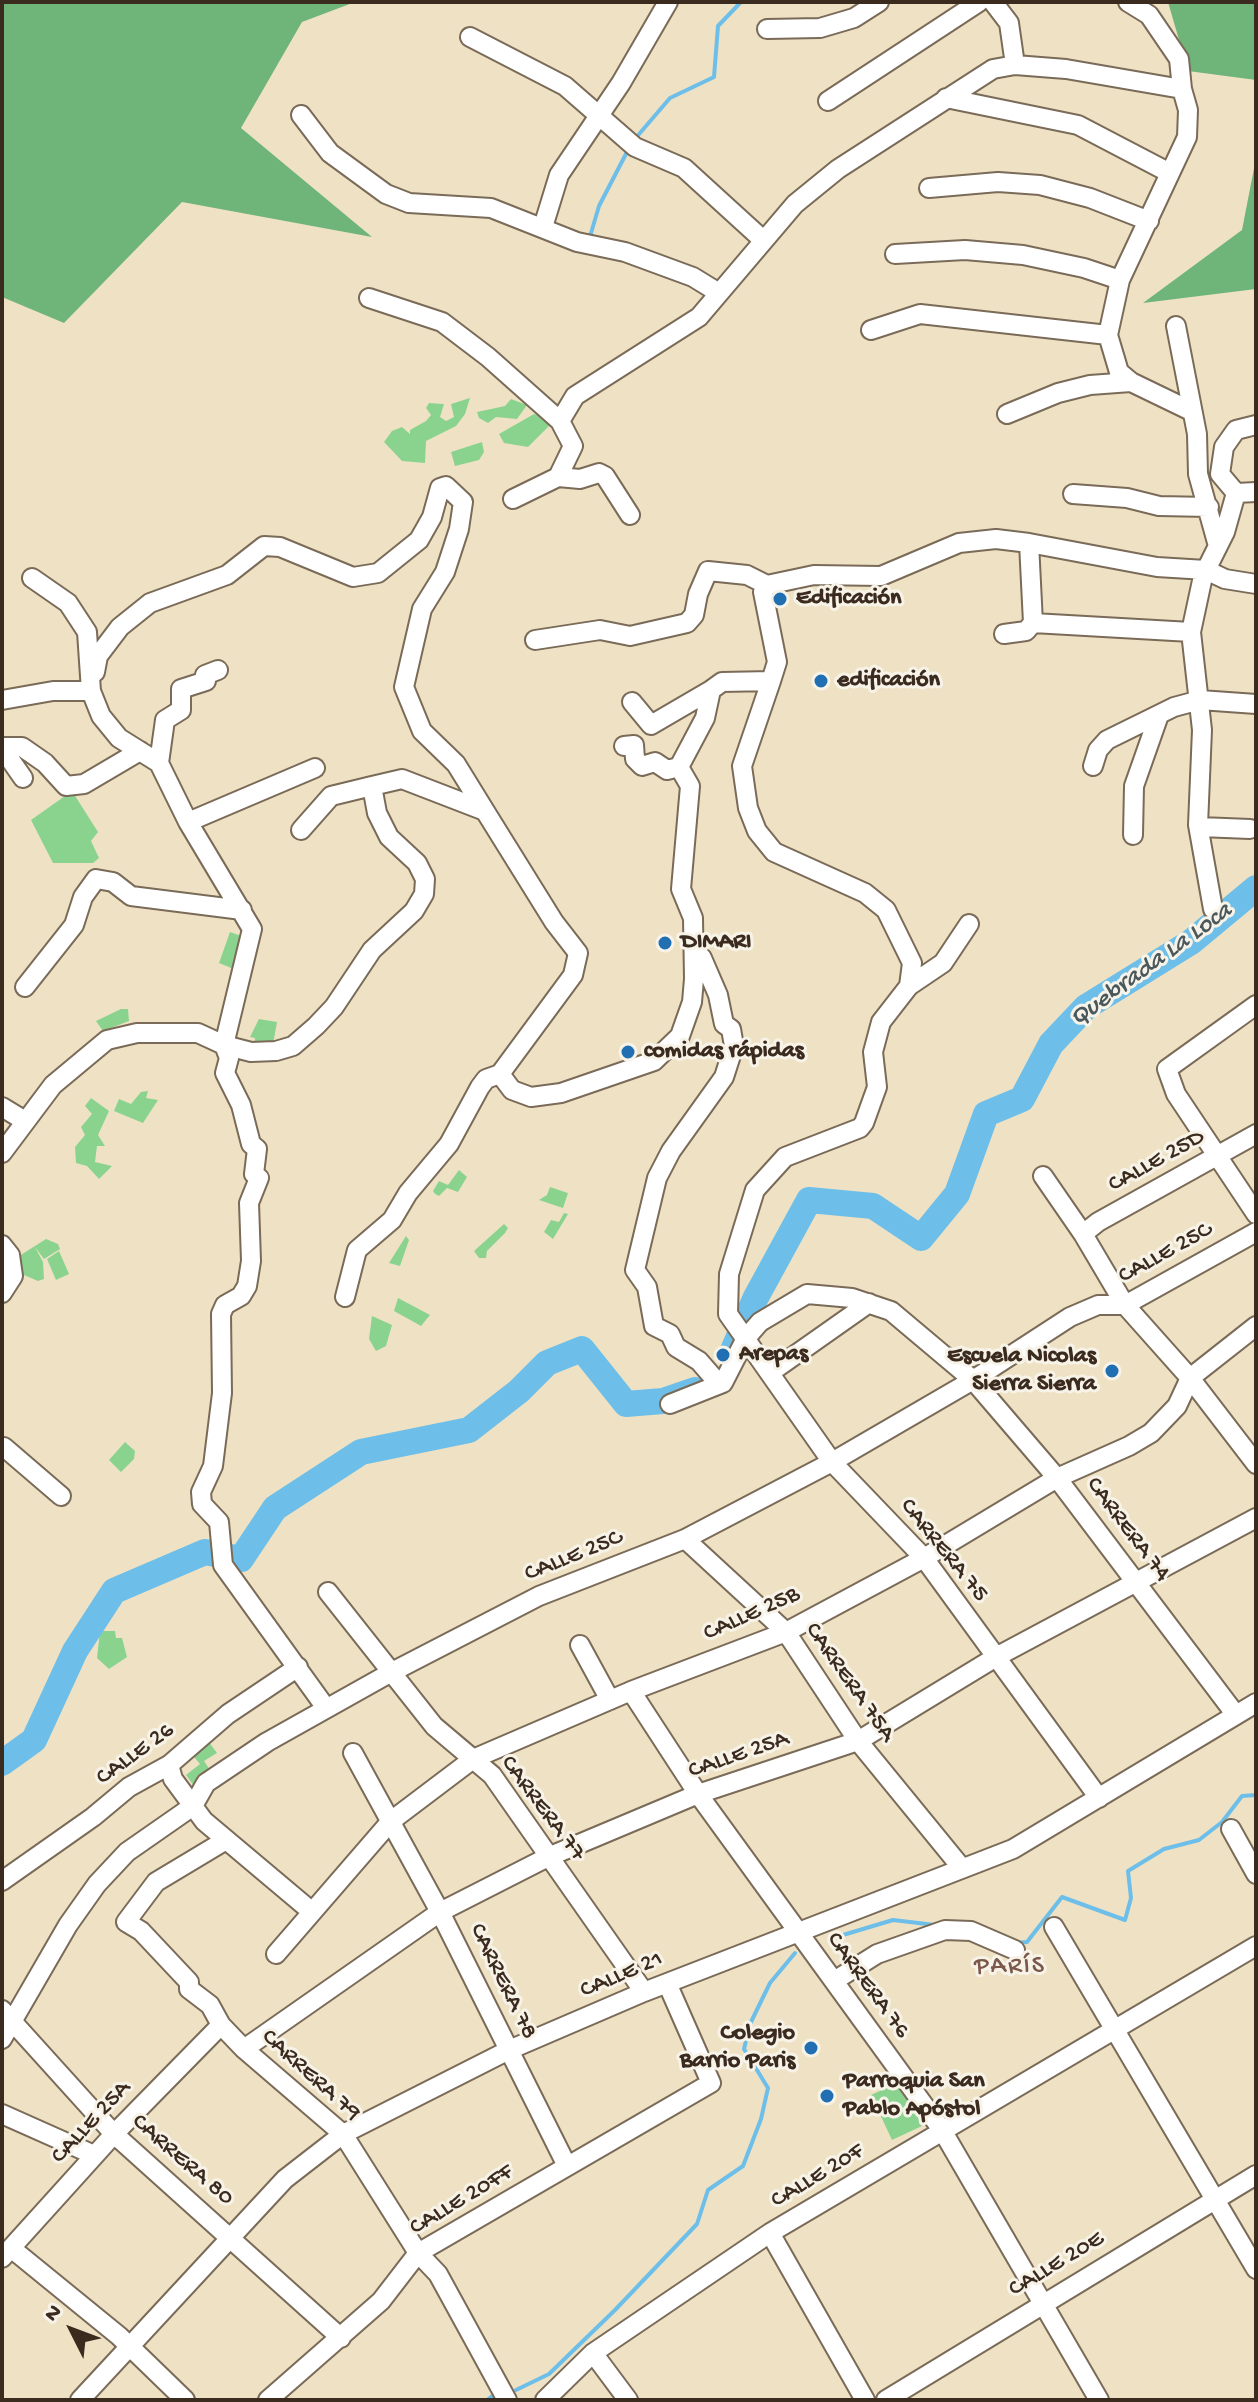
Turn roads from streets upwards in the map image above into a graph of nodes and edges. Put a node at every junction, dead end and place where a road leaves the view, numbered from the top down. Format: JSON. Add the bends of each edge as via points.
{"nodes":[{"id":1,"x":668,"y":2,"type":"edge"},
{"id":2,"x":879,"y":2,"type":"edge"},
{"id":3,"x":979,"y":2,"type":"edge"},
{"id":4,"x":993,"y":2,"type":"edge"},
{"id":5,"x":1128,"y":2,"type":"edge"},
{"id":6,"x":767,"y":29,"type":"dead end"},
{"id":7,"x":470,"y":37,"type":"dead end"},
{"id":8,"x":1015,"y":65,"type":"junction"},
{"id":9,"x":1182,"y":89,"type":"junction"},
{"id":10,"x":946,"y":98,"type":"junction"},
{"id":11,"x":828,"y":101,"type":"dead end"},
{"id":12,"x":598,"y":114,"type":"junction"},
{"id":13,"x":301,"y":115,"type":"dead end"},
{"id":14,"x":1168,"y":172,"type":"junction"},
{"id":15,"x":929,"y":188,"type":"dead end"},
{"id":16,"x":1149,"y":221,"type":"junction"},
{"id":17,"x":543,"y":227,"type":"junction"},
{"id":18,"x":763,"y":240,"type":"junction"},
{"id":19,"x":895,"y":254,"type":"dead end"},
{"id":20,"x":1120,"y":280,"type":"junction"},
{"id":21,"x":719,"y":293,"type":"junction"},
{"id":22,"x":369,"y":298,"type":"dead end"},
{"id":23,"x":1176,"y":326,"type":"dead end"},
{"id":24,"x":871,"y":330,"type":"dead end"},
{"id":25,"x":1108,"y":335,"type":"junction"},
{"id":26,"x":1131,"y":382,"type":"junction"},
{"id":27,"x":1191,"y":411,"type":"junction"},
{"id":28,"x":1007,"y":414,"type":"dead end"},
{"id":29,"x":560,"y":421,"type":"junction"},
{"id":30,"x":1256,"y":425,"type":"edge"},
{"id":31,"x":558,"y":477,"type":"junction"},
{"id":32,"x":1256,"y":492,"type":"edge"},
{"id":33,"x":1236,"y":493,"type":"junction"},
{"id":34,"x":1073,"y":494,"type":"dead end"},
{"id":35,"x":513,"y":499,"type":"dead end"},
{"id":36,"x":1209,"y":507,"type":"junction"},
{"id":37,"x":630,"y":515,"type":"dead end"},
{"id":38,"x":1029,"y":543,"type":"junction"},
{"id":39,"x":1218,"y":546,"type":"junction"},
{"id":40,"x":1206,"y":570,"type":"junction"},
{"id":41,"x":32,"y":578,"type":"dead end"},
{"id":42,"x":1256,"y":584,"type":"edge"},
{"id":43,"x":767,"y":585,"type":"junction"},
{"id":44,"x":1033,"y":623,"type":"junction"},
{"id":45,"x":1191,"y":632,"type":"junction"},
{"id":46,"x":1004,"y":634,"type":"dead end"},
{"id":47,"x":535,"y":640,"type":"dead end"},
{"id":48,"x":218,"y":670,"type":"dead end"},
{"id":49,"x":771,"y":681,"type":"junction"},
{"id":50,"x":711,"y":690,"type":"junction"},
{"id":51,"x":91,"y":691,"type":"junction"},
{"id":52,"x":2,"y":700,"type":"edge"},
{"id":53,"x":1200,"y":700,"type":"junction"},
{"id":54,"x":632,"y":702,"type":"dead end"},
{"id":55,"x":1256,"y":704,"type":"edge"},
{"id":56,"x":1159,"y":715,"type":"junction"},
{"id":57,"x":624,"y":746,"type":"dead end"},
{"id":58,"x":2,"y":747,"type":"edge"},
{"id":59,"x":140,"y":751,"type":"junction"},
{"id":60,"x":159,"y":763,"type":"junction"},
{"id":61,"x":1093,"y":766,"type":"dead end"},
{"id":62,"x":679,"y":767,"type":"junction"},
{"id":63,"x":315,"y":768,"type":"dead end"},
{"id":64,"x":23,"y":778,"type":"dead end"},
{"id":65,"x":372,"y":786,"type":"junction"},
{"id":66,"x":485,"y":811,"type":"junction"},
{"id":67,"x":188,"y":822,"type":"junction"},
{"id":68,"x":1200,"y":827,"type":"junction"},
{"id":69,"x":1250,"y":829,"type":"dead end"},
{"id":70,"x":301,"y":830,"type":"dead end"},
{"id":71,"x":1133,"y":835,"type":"dead end"},
{"id":72,"x":1213,"y":909,"type":"dead end"},
{"id":73,"x":242,"y":910,"type":"junction"},
{"id":74,"x":969,"y":924,"type":"dead end"},
{"id":75,"x":694,"y":959,"type":"junction"},
{"id":76,"x":909,"y":986,"type":"junction"},
{"id":77,"x":25,"y":987,"type":"dead end"},
{"id":78,"x":1256,"y":1005,"type":"edge"},
{"id":79,"x":224,"y":1045,"type":"junction"},
{"id":80,"x":500,"y":1074,"type":"junction"},
{"id":81,"x":2,"y":1107,"type":"edge"},
{"id":82,"x":25,"y":1121,"type":"junction"},
{"id":83,"x":1256,"y":1134,"type":"edge"},
{"id":84,"x":2,"y":1153,"type":"edge"},
{"id":85,"x":1217,"y":1156,"type":"junction"},
{"id":86,"x":1043,"y":1176,"type":"dead end"},
{"id":87,"x":1256,"y":1214,"type":"edge"},
{"id":88,"x":1256,"y":1232,"type":"edge"},
{"id":89,"x":1083,"y":1234,"type":"junction"},
{"id":90,"x":2,"y":1245,"type":"edge"},
{"id":91,"x":2,"y":1293,"type":"edge"},
{"id":92,"x":345,"y":1297,"type":"dead end"},
{"id":93,"x":869,"y":1303,"type":"junction"},
{"id":94,"x":1125,"y":1305,"type":"junction"},
{"id":95,"x":1255,"y":1328,"type":"edge"},
{"id":96,"x":746,"y":1338,"type":"junction"},
{"id":97,"x":771,"y":1372,"type":"junction"},
{"id":98,"x":1190,"y":1378,"type":"junction"},
{"id":99,"x":715,"y":1380,"type":"junction"},
{"id":100,"x":973,"y":1380,"type":"junction"},
{"id":101,"x":670,"y":1404,"type":"dead end"},
{"id":102,"x":2,"y":1449,"type":"edge"},
{"id":103,"x":832,"y":1462,"type":"junction"},
{"id":104,"x":1256,"y":1464,"type":"edge"},
{"id":105,"x":1057,"y":1478,"type":"junction"},
{"id":106,"x":61,"y":1496,"type":"dead end"},
{"id":107,"x":1256,"y":1518,"type":"edge"},
{"id":108,"x":685,"y":1539,"type":"junction"},
{"id":109,"x":924,"y":1558,"type":"junction"},
{"id":110,"x":1137,"y":1583,"type":"junction"},
{"id":111,"x":328,"y":1592,"type":"dead end"},
{"id":112,"x":786,"y":1632,"type":"junction"},
{"id":113,"x":580,"y":1645,"type":"dead end"},
{"id":114,"x":996,"y":1657,"type":"junction"},
{"id":115,"x":298,"y":1667,"type":"junction"},
{"id":116,"x":390,"y":1673,"type":"junction"},
{"id":117,"x":631,"y":1691,"type":"junction"},
{"id":118,"x":610,"y":1700,"type":"junction"},
{"id":119,"x":1256,"y":1703,"type":"edge"},
{"id":120,"x":326,"y":1708,"type":"junction"},
{"id":121,"x":1236,"y":1715,"type":"junction"},
{"id":122,"x":858,"y":1741,"type":"junction"},
{"id":123,"x":353,"y":1753,"type":"dead end"},
{"id":124,"x":473,"y":1759,"type":"junction"},
{"id":125,"x":169,"y":1765,"type":"junction"},
{"id":126,"x":698,"y":1794,"type":"junction"},
{"id":127,"x":1099,"y":1798,"type":"junction"},
{"id":128,"x":193,"y":1806,"type":"junction"},
{"id":129,"x":391,"y":1821,"type":"junction"},
{"id":130,"x":1231,"y":1829,"type":"dead end"},
{"id":131,"x":226,"y":1840,"type":"junction"},
{"id":132,"x":548,"y":1857,"type":"junction"},
{"id":133,"x":961,"y":1867,"type":"junction"},
{"id":134,"x":1256,"y":1874,"type":"edge"},
{"id":135,"x":2,"y":1881,"type":"edge"},
{"id":136,"x":311,"y":1911,"type":"junction"},
{"id":137,"x":440,"y":1912,"type":"junction"},
{"id":138,"x":1054,"y":1927,"type":"dead end"},
{"id":139,"x":798,"y":1931,"type":"junction"},
{"id":140,"x":1256,"y":1946,"type":"edge"},
{"id":141,"x":1015,"y":1950,"type":"dead end"},
{"id":142,"x":276,"y":1954,"type":"dead end"},
{"id":143,"x":834,"y":1981,"type":"junction"},
{"id":144,"x":667,"y":1983,"type":"junction"},
{"id":145,"x":644,"y":1992,"type":"junction"},
{"id":146,"x":7,"y":2015,"type":"edge"},
{"id":147,"x":221,"y":2025,"type":"junction"},
{"id":148,"x":1112,"y":2029,"type":"junction"},
{"id":149,"x":2,"y":2039,"type":"edge"},
{"id":150,"x":244,"y":2049,"type":"junction"},
{"id":151,"x":509,"y":2050,"type":"junction"},
{"id":152,"x":2,"y":2114,"type":"edge"},
{"id":153,"x":942,"y":2130,"type":"junction"},
{"id":154,"x":114,"y":2134,"type":"junction"},
{"id":155,"x":343,"y":2134,"type":"junction"},
{"id":156,"x":94,"y":2155,"type":"junction"},
{"id":157,"x":567,"y":2166,"type":"junction"},
{"id":158,"x":1256,"y":2175,"type":"edge"},
{"id":159,"x":1217,"y":2198,"type":"junction"},
{"id":160,"x":770,"y":2233,"type":"junction"},
{"id":161,"x":231,"y":2236,"type":"junction"},
{"id":162,"x":6,"y":2253,"type":"edge"},
{"id":163,"x":418,"y":2253,"type":"junction"},
{"id":164,"x":1256,"y":2269,"type":"edge"},
{"id":165,"x":1042,"y":2302,"type":"junction"},
{"id":166,"x":341,"y":2338,"type":"junction"},
{"id":167,"x":127,"y":2346,"type":"junction"},
{"id":168,"x":593,"y":2353,"type":"junction"},
{"id":169,"x":80,"y":2400,"type":"edge"},
{"id":170,"x":185,"y":2400,"type":"edge"},
{"id":171,"x":268,"y":2400,"type":"edge"},
{"id":172,"x":507,"y":2400,"type":"edge"},
{"id":173,"x":545,"y":2400,"type":"edge"},
{"id":174,"x":628,"y":2400,"type":"edge"},
{"id":175,"x":865,"y":2400,"type":"edge"},
{"id":176,"x":886,"y":2400,"type":"edge"},
{"id":177,"x":1099,"y":2400,"type":"edge"}],
"edges":[{"from":1,"to":12,"type":"street"},
{"from":2,"to":6,"type":"street","via":[[854,18],[829,25]]},
{"from":3,"to":11,"type":"street"},
{"from":4,"to":8,"type":"street","via":[[1009,23]]},
{"from":5,"to":9,"type":"street","via":[[1149,15],[1179,59]]},
{"from":7,"to":12,"type":"street","via":[[565,86]]},
{"from":8,"to":9,"type":"street"},
{"from":8,"to":10,"type":"street","via":[[993,69]]},
{"from":9,"to":14,"type":"street","via":[[1187,137]]},
{"from":10,"to":14,"type":"street","via":[[1078,125]]},
{"from":10,"to":18,"type":"street","via":[[838,169],[795,204]]},
{"from":12,"to":17,"type":"street","via":[[559,175]]},
{"from":12,"to":18,"type":"street","via":[[635,147],[684,168]]},
{"from":13,"to":17,"type":"street","via":[[330,153],[386,194],[409,203],[491,208]]},
{"from":14,"to":16,"type":"street"},
{"from":15,"to":16,"type":"street","via":[[998,182],[1040,185]]},
{"from":16,"to":20,"type":"street"},
{"from":17,"to":21,"type":"street","via":[[666,267]]},
{"from":18,"to":21,"type":"street"},
{"from":19,"to":20,"type":"street","via":[[965,250],[1023,255]]},
{"from":20,"to":25,"type":"street"},
{"from":21,"to":29,"type":"street","via":[[699,317],[575,396]]},
{"from":22,"to":29,"type":"street","via":[[442,322]]},
{"from":23,"to":27,"type":"street"},
{"from":24,"to":25,"type":"street","via":[[920,314]]},
{"from":25,"to":26,"type":"street","via":[[1119,372]]},
{"from":26,"to":27,"type":"street"},
{"from":26,"to":28,"type":"street","via":[[1090,385]]},
{"from":27,"to":36,"type":"street","via":[[1198,474]]},
{"from":29,"to":31,"type":"street","via":[[573,446]]},
{"from":30,"to":33,"type":"street","via":[[1236,430],[1224,447],[1220,474]]},
{"from":31,"to":35,"type":"street"},
{"from":31,"to":37,"type":"street","via":[[605,476]]},
{"from":32,"to":33,"type":"street"},
{"from":33,"to":39,"type":"street"},
{"from":34,"to":36,"type":"street"},
{"from":36,"to":39,"type":"street"},
{"from":38,"to":40,"type":"street","via":[[1157,567]]},
{"from":38,"to":43,"type":"street","via":[[959,543],[881,576],[814,575]]},
{"from":38,"to":44,"type":"street"},
{"from":39,"to":40,"type":"street"},
{"from":40,"to":42,"type":"street"},
{"from":40,"to":45,"type":"street"},
{"from":41,"to":51,"type":"street","via":[[68,603],[87,632]]},
{"from":43,"to":47,"type":"street","via":[[747,575],[708,571],[687,623],[630,636],[600,630]]},
{"from":43,"to":49,"type":"street","via":[[763,592],[777,662]]},
{"from":44,"to":45,"type":"street"},
{"from":44,"to":46,"type":"street","via":[[1026,631]]},
{"from":45,"to":53,"type":"street"},
{"from":48,"to":60,"type":"street","via":[[205,675],[206,681],[181,689],[181,710],[165,720]]},
{"from":49,"to":50,"type":"street","via":[[722,682]]},
{"from":49,"to":76,"type":"street","via":[[742,766],[757,831],[774,852],[865,893],[886,910],[912,963]]},
{"from":50,"to":54,"type":"street","via":[[651,725]]},
{"from":50,"to":62,"type":"street","via":[[705,718]]},
{"from":51,"to":52,"type":"street"},
{"from":51,"to":59,"type":"street","via":[[101,716],[119,738]]},
{"from":51,"to":66,"type":"street","via":[[98,656],[120,627],[150,603],[227,575],[264,546],[280,547],[353,577],[378,573],[419,540],[440,488],[446,486],[463,502],[459,529],[445,572],[422,609],[404,687],[422,731],[456,764]]},
{"from":53,"to":55,"type":"street"},
{"from":53,"to":56,"type":"street"},
{"from":53,"to":68,"type":"street"},
{"from":56,"to":61,"type":"street","via":[[1107,740]]},
{"from":56,"to":71,"type":"street","via":[[1134,786]]},
{"from":57,"to":62,"type":"street","via":[[634,745],[635,759],[642,766],[655,762],[667,770]]},
{"from":58,"to":59,"type":"street","via":[[22,747],[66,786],[84,784]]},
{"from":58,"to":64,"type":"street"},
{"from":59,"to":60,"type":"street"},
{"from":60,"to":67,"type":"street"},
{"from":62,"to":75,"type":"street","via":[[690,786],[681,889],[693,918]]},
{"from":63,"to":67,"type":"street"},
{"from":65,"to":66,"type":"street","via":[[402,779]]},
{"from":65,"to":70,"type":"street","via":[[331,796]]},
{"from":65,"to":79,"type":"street","via":[[389,837],[417,863],[425,879],[424,894],[414,911],[372,950],[334,1007],[293,1046],[251,1052]]},
{"from":66,"to":80,"type":"street","via":[[578,953],[573,975]]},
{"from":67,"to":73,"type":"street"},
{"from":68,"to":69,"type":"street"},
{"from":68,"to":72,"type":"street"},
{"from":73,"to":77,"type":"street","via":[[131,896],[113,882],[96,879],[74,925]]},
{"from":73,"to":79,"type":"street","via":[[252,929]]},
{"from":74,"to":76,"type":"street","name":"CARRERA 75","via":[[943,963]]},
{"from":75,"to":80,"type":"street","via":[[692,1002],[680,1036],[654,1061],[561,1093],[531,1097],[512,1090]]},
{"from":75,"to":99,"type":"street","via":[[702,958],[734,1046],[724,1077],[657,1178],[635,1270],[647,1287],[654,1326],[670,1334],[676,1347],[699,1361]]},
{"from":76,"to":96,"type":"street","name":"CARRERA 75","via":[[881,1022],[873,1052],[877,1087],[864,1123],[785,1157],[755,1190],[729,1274],[728,1314]]},
{"from":78,"to":85,"type":"street","via":[[1167,1069],[1176,1094]]},
{"from":79,"to":82,"type":"street","via":[[198,1033],[137,1033],[107,1040],[53,1085]]},
{"from":79,"to":115,"type":"street","via":[[228,1085],[257,1149],[254,1174],[259,1178],[249,1203],[247,1286],[221,1314],[222,1393],[213,1466],[201,1492],[202,1504],[219,1522],[223,1565]]},
{"from":80,"to":92,"type":"street","via":[[480,1087],[449,1144],[392,1220],[357,1250]]},
{"from":81,"to":82,"type":"street"},
{"from":82,"to":84,"type":"street"},
{"from":83,"to":85,"type":"street","name":"CALLE 25D"},
{"from":85,"to":87,"type":"street"},
{"from":85,"to":89,"type":"street","name":"CALLE 25D"},
{"from":86,"to":89,"type":"street"},
{"from":88,"to":94,"type":"street","name":"CALLE 25C"},
{"from":89,"to":94,"type":"street"},
{"from":90,"to":91,"type":"street","via":[[10,1255],[13,1276]]},
{"from":93,"to":96,"type":"street","name":"CARRERA 74","via":[[807,1294],[760,1322]]},
{"from":93,"to":97,"type":"street"},
{"from":93,"to":100,"type":"street","name":"CARRERA 74","via":[[891,1311]]},
{"from":94,"to":98,"type":"street"},
{"from":94,"to":100,"type":"street","name":"CALLE 25C","via":[[1098,1305],[1070,1317]]},
{"from":95,"to":98,"type":"street","name":"CALLE 25B"},
{"from":96,"to":97,"type":"street","name":"CARRERA 75"},
{"from":96,"to":99,"type":"street","via":[[735,1364]]},
{"from":97,"to":103,"type":"street","name":"CARRERA 75"},
{"from":98,"to":104,"type":"street"},
{"from":98,"to":105,"type":"street","name":"CALLE 25B","via":[[1177,1406],[1151,1433]]},
{"from":99,"to":101,"type":"street"},
{"from":100,"to":103,"type":"street","name":"CALLE 25C"},
{"from":100,"to":105,"type":"street","name":"CARRERA 74"},
{"from":102,"to":106,"type":"street"},
{"from":103,"to":108,"type":"street","name":"CALLE 25C"},
{"from":103,"to":109,"type":"street","name":"CARRERA 75"},
{"from":105,"to":109,"type":"street","name":"CALLE 25B"},
{"from":105,"to":110,"type":"street","name":"CARRERA 74"},
{"from":107,"to":110,"type":"street","name":"CALLE 25A"},
{"from":108,"to":112,"type":"street","name":"CARRERA 75A"},
{"from":108,"to":116,"type":"street","name":"CALLE 25C","via":[[539,1596]]},
{"from":109,"to":112,"type":"street","name":"CALLE 25B"},
{"from":109,"to":114,"type":"street","name":"CARRERA 75"},
{"from":110,"to":114,"type":"street","name":"CALLE 25A"},
{"from":110,"to":121,"type":"street","name":"CARRERA 74"},
{"from":111,"to":116,"type":"street","name":"CARRERA 77"},
{"from":112,"to":117,"type":"street","name":"CALLE 25B"},
{"from":112,"to":122,"type":"street","name":"CARRERA 75A"},
{"from":113,"to":118,"type":"street"},
{"from":114,"to":122,"type":"street","name":"CALLE 25A"},
{"from":114,"to":127,"type":"street","name":"CARRERA 75"},
{"from":115,"to":120,"type":"street"},
{"from":115,"to":125,"type":"street","name":"CALLE 26","via":[[221,1719]]},
{"from":116,"to":120,"type":"street","name":"CALLE 25C"},
{"from":116,"to":124,"type":"street","name":"CARRERA 77","via":[[434,1726]]},
{"from":117,"to":118,"type":"street","name":"CALLE 25B"},
{"from":117,"to":126,"type":"street","name":"CARRERA 76"},
{"from":118,"to":124,"type":"street","name":"CALLE 25B"},
{"from":119,"to":121,"type":"street","name":"CALLE 21"},
{"from":120,"to":128,"type":"street","name":"CALLE 25C","via":[[206,1783]]},
{"from":121,"to":127,"type":"street","name":"CALLE 21"},
{"from":122,"to":126,"type":"street","name":"CALLE 25A"},
{"from":122,"to":133,"type":"street","name":"CARRERA 75A"},
{"from":123,"to":129,"type":"street","name":"CARRERA 78"},
{"from":124,"to":129,"type":"street","name":"CALLE 25B"},
{"from":124,"to":132,"type":"street","name":"CARRERA 77","via":[[492,1775]]},
{"from":125,"to":128,"type":"street"},
{"from":125,"to":135,"type":"street","name":"CALLE 26","via":[[129,1787]]},
{"from":126,"to":132,"type":"street","name":"CALLE 25A"},
{"from":126,"to":139,"type":"street","name":"CARRERA 76"},
{"from":127,"to":133,"type":"street","name":"CALLE 21","via":[[1013,1849]]},
{"from":128,"to":131,"type":"street"},
{"from":128,"to":146,"type":"street","name":"CALLE 25C","via":[[127,1852],[97,1884]]},
{"from":129,"to":136,"type":"street","name":"CALLE 25B"},
{"from":129,"to":137,"type":"street","name":"CARRERA 78"},
{"from":130,"to":134,"type":"street"},
{"from":131,"to":136,"type":"street"},
{"from":131,"to":147,"type":"street","name":"CARRERA 79","via":[[156,1882],[126,1922],[189,1982],[189,1989],[210,2005]]},
{"from":132,"to":137,"type":"street","name":"CALLE 25A"},
{"from":132,"to":145,"type":"street","name":"CARRERA 77"},
{"from":133,"to":139,"type":"street","name":"CALLE 21"},
{"from":136,"to":142,"type":"street","name":"CALLE 25B"},
{"from":137,"to":150,"type":"street","name":"CALLE 25A"},
{"from":137,"to":151,"type":"street","name":"CARRERA 78"},
{"from":138,"to":148,"type":"street"},
{"from":139,"to":143,"type":"street","name":"CARRERA 76"},
{"from":139,"to":144,"type":"street","name":"CALLE 21"},
{"from":140,"to":148,"type":"street","name":"CALLE 20F"},
{"from":141,"to":143,"type":"street","via":[[971,1931],[945,1930],[877,1954]]},
{"from":143,"to":153,"type":"street","name":"CARRERA 76"},
{"from":144,"to":145,"type":"street","name":"CALLE 21"},
{"from":144,"to":157,"type":"street","name":"CALLE 20FF","via":[[711,2083]]},
{"from":145,"to":151,"type":"street","name":"CALLE 21"},
{"from":146,"to":149,"type":"street","name":"CALLE 25C"},
{"from":146,"to":154,"type":"street","name":"CARRERA 80"},
{"from":147,"to":150,"type":"street","name":"CARRERA 79"},
{"from":147,"to":154,"type":"street","name":"CALLE 25A"},
{"from":148,"to":153,"type":"street","name":"CALLE 20F"},
{"from":148,"to":159,"type":"street"},
{"from":150,"to":155,"type":"street","name":"CARRERA 79"},
{"from":151,"to":155,"type":"street","name":"CALLE 21"},
{"from":151,"to":157,"type":"street","name":"CARRERA 78"},
{"from":152,"to":156,"type":"street"},
{"from":153,"to":160,"type":"street","name":"CALLE 20F"},
{"from":153,"to":165,"type":"street","name":"CARRERA 76"},
{"from":154,"to":156,"type":"street","name":"CALLE 25A"},
{"from":154,"to":161,"type":"street","name":"CARRERA 80"},
{"from":155,"to":161,"type":"street","name":"CALLE 21","via":[[285,2179]]},
{"from":155,"to":163,"type":"street","name":"CARRERA 79"},
{"from":156,"to":162,"type":"street","name":"CALLE 25A"},
{"from":157,"to":163,"type":"street","name":"CALLE 20FF"},
{"from":158,"to":159,"type":"street","name":"CALLE 20E"},
{"from":159,"to":164,"type":"street"},
{"from":159,"to":165,"type":"street","name":"CALLE 20E"},
{"from":160,"to":168,"type":"street","name":"CALLE 20F"},
{"from":160,"to":175,"type":"street"},
{"from":161,"to":166,"type":"street","name":"CARRERA 80"},
{"from":161,"to":167,"type":"street","name":"CALLE 21"},
{"from":162,"to":167,"type":"street"},
{"from":163,"to":166,"type":"street","name":"CALLE 20FF","via":[[381,2301]]},
{"from":163,"to":172,"type":"street","name":"CARRERA 79","via":[[438,2274]]},
{"from":165,"to":176,"type":"street","name":"CALLE 20E"},
{"from":165,"to":177,"type":"street","name":"CARRERA 76"},
{"from":166,"to":171,"type":"street","name":"CALLE 20FF"},
{"from":167,"to":169,"type":"street","name":"CALLE 21"},
{"from":167,"to":170,"type":"street"},
{"from":168,"to":173,"type":"street","name":"CALLE 20F"},
{"from":168,"to":174,"type":"street"}]}
